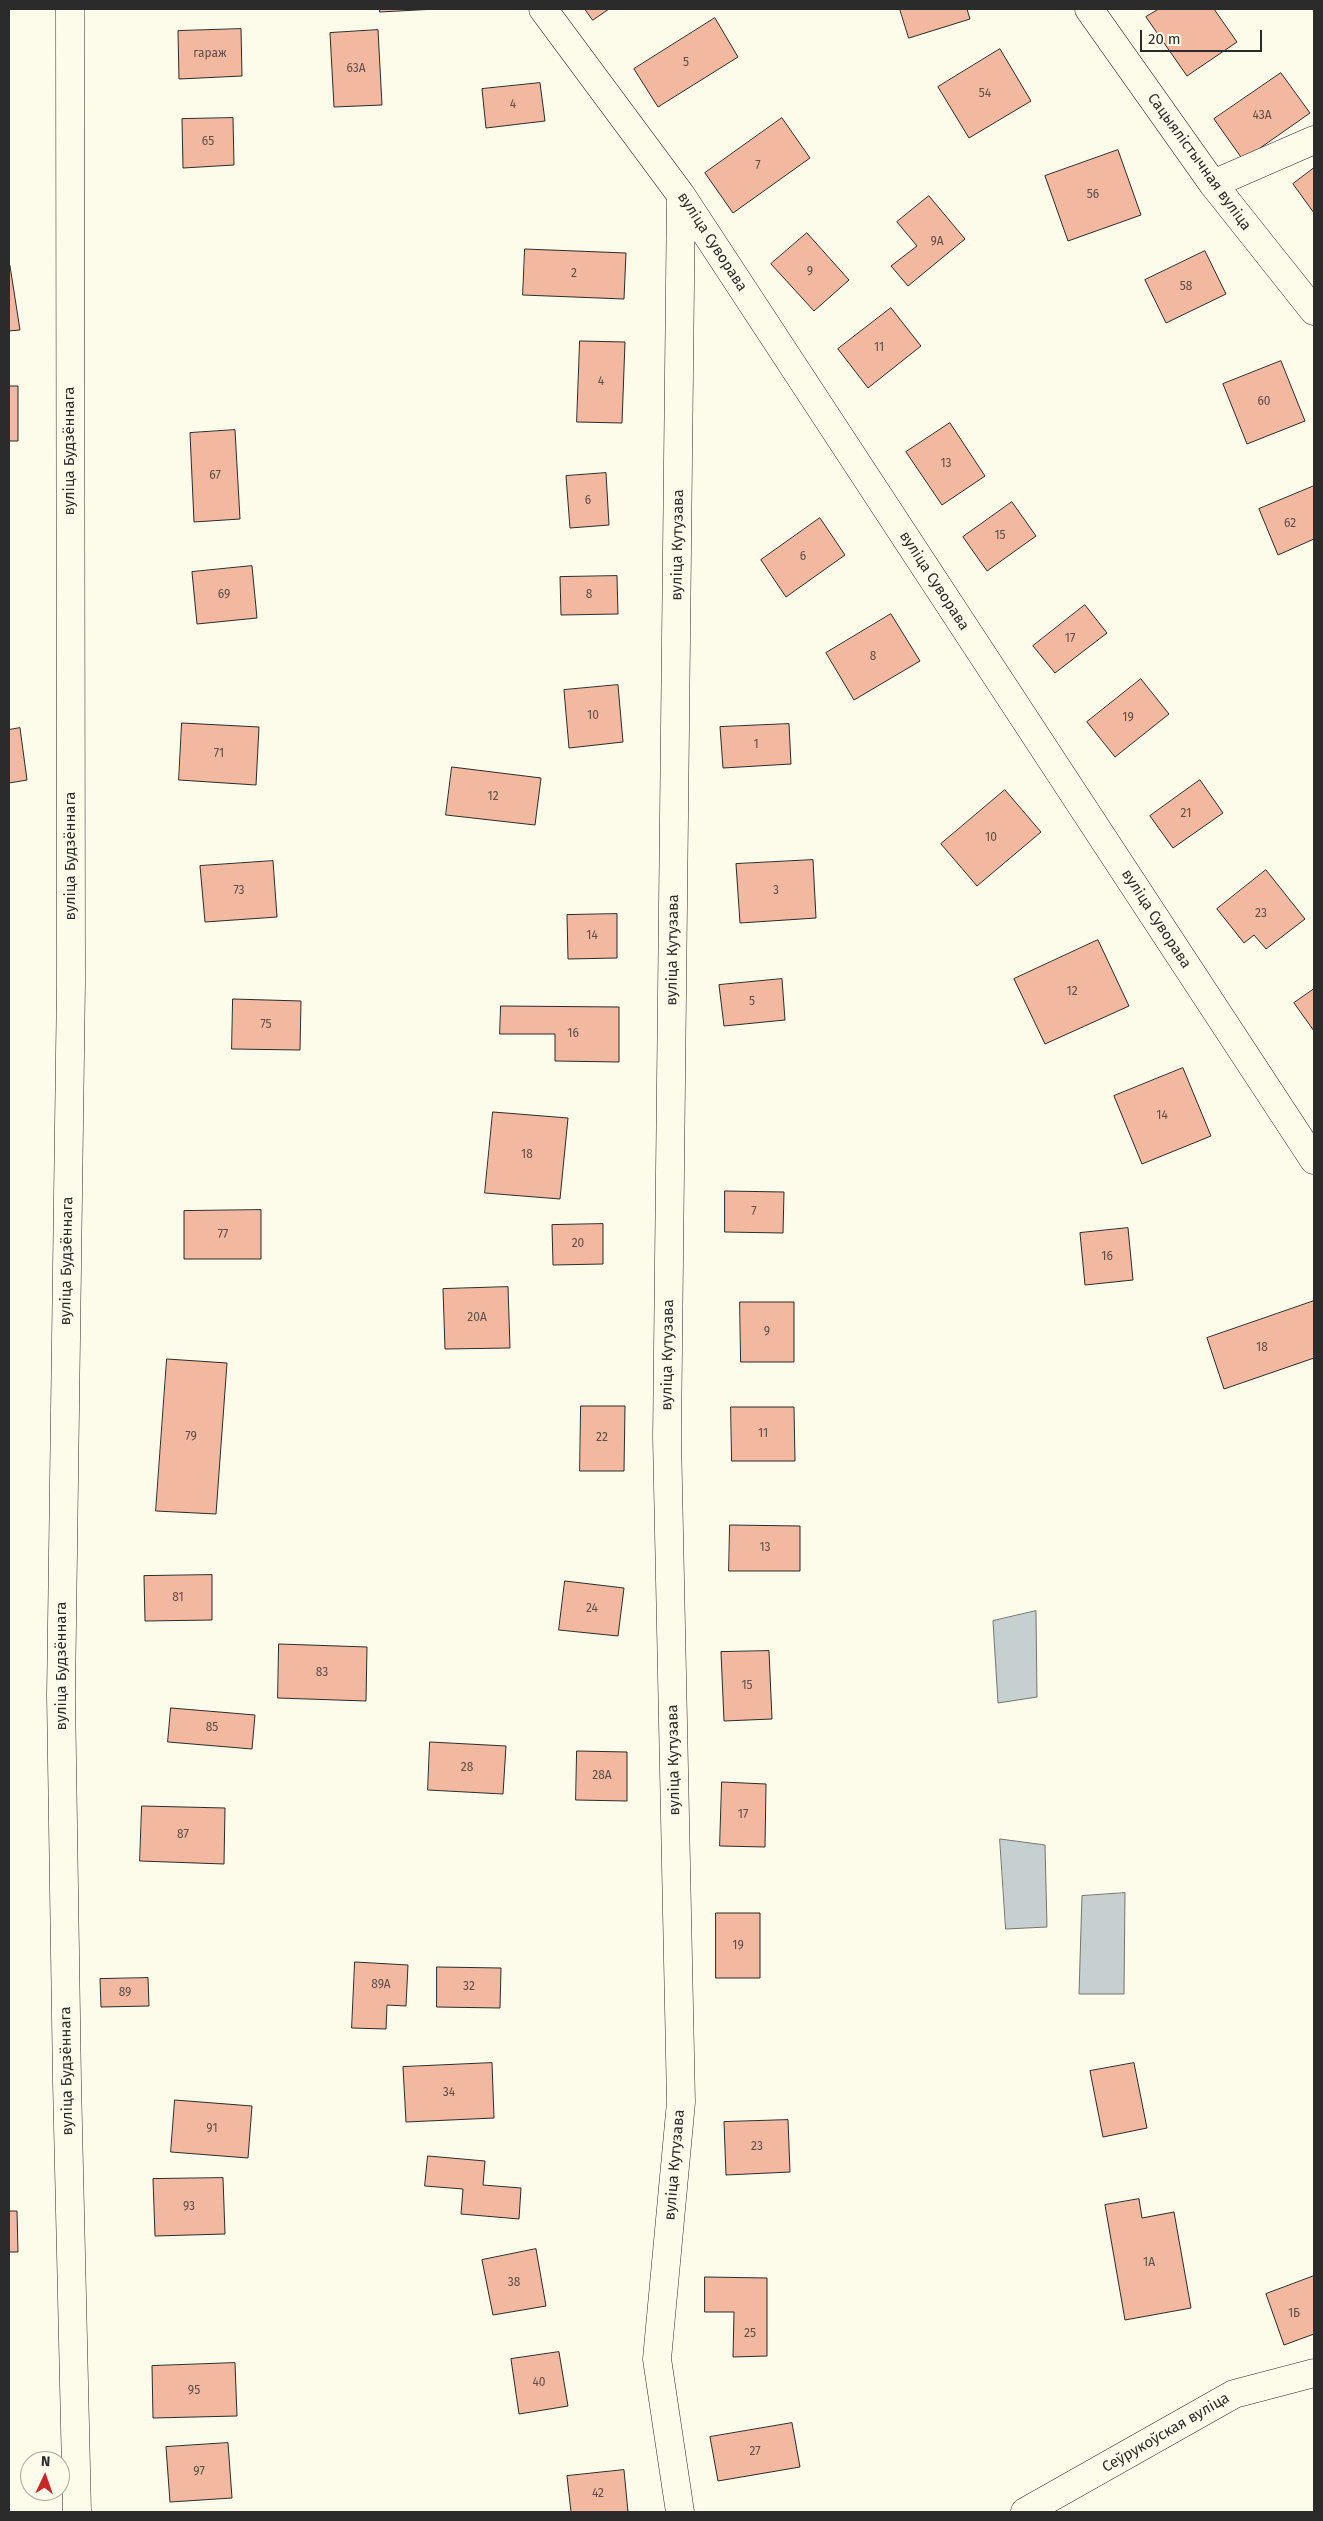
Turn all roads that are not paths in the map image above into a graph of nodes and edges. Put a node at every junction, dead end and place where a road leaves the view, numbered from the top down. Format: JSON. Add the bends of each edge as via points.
{"nodes":[{"id":1,"x":70,"y":9,"type":"edge"},
{"id":2,"x":543,"y":9,"type":"edge"},
{"id":3,"x":1089,"y":9,"type":"edge"},
{"id":4,"x":1314,"y":140,"type":"edge"},
{"id":5,"x":1213,"y":184,"type":"junction"},
{"id":6,"x":682,"y":195,"type":"junction"},
{"id":7,"x":1314,"y":311,"type":"edge"},
{"id":8,"x":1314,"y":1160,"type":"edge"},
{"id":9,"x":1314,"y":2373,"type":"edge"},
{"id":10,"x":77,"y":2512,"type":"edge"},
{"id":11,"x":680,"y":2512,"type":"edge"},
{"id":12,"x":1025,"y":2512,"type":"edge"}],
"edges":[{"from":1,"to":10,"type":"street","name":"вуліца Будзённага","via":[[72,983],[61,1695]]},
{"from":2,"to":6,"type":"street","name":"вуліца Суворава"},
{"from":3,"to":5,"type":"street","name":"Сацыялістычная вуліца"},
{"from":4,"to":5,"type":"street"},
{"from":5,"to":7,"type":"street","name":"Сацыялістычная вуліца"},
{"from":6,"to":8,"type":"street","name":"вуліца Суворава"},
{"from":6,"to":11,"type":"street","name":"вуліца Кутузава","via":[[667,1437],[681,2102],[657,2359]]},
{"from":9,"to":12,"type":"street","name":"Сеўрукоўская вуліца","via":[[1234,2394]]}]}
